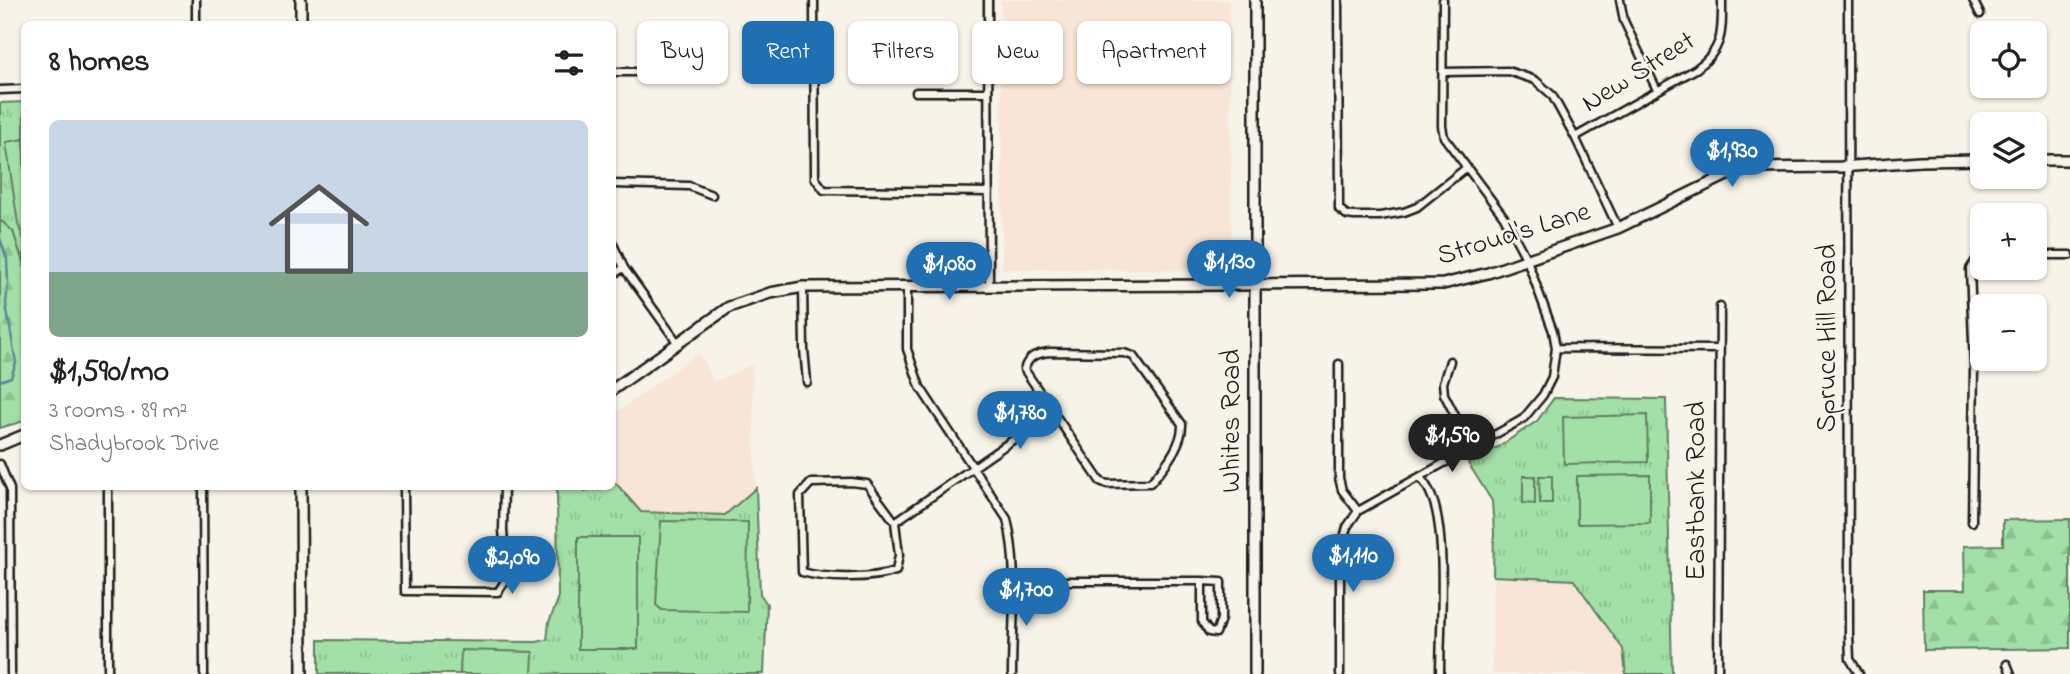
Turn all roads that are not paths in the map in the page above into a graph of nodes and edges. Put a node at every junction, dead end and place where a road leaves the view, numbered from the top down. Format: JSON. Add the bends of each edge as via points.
{"nodes":[{"id":1,"x":196,"y":0,"type":"edge"},
{"id":2,"x":301,"y":0,"type":"edge"},
{"id":3,"x":814,"y":0,"type":"edge"},
{"id":4,"x":988,"y":0,"type":"edge"},
{"id":5,"x":1255,"y":0,"type":"edge"},
{"id":6,"x":1338,"y":0,"type":"edge"},
{"id":7,"x":1443,"y":0,"type":"edge"},
{"id":8,"x":1620,"y":0,"type":"edge"},
{"id":9,"x":1722,"y":0,"type":"edge"},
{"id":10,"x":1849,"y":0,"type":"edge"},
{"id":11,"x":1973,"y":0,"type":"edge"},
{"id":12,"x":1980,"y":14,"type":"dead end"},
{"id":13,"x":196,"y":21,"type":"edge"},
{"id":14,"x":301,"y":21,"type":"edge"},
{"id":15,"x":616,"y":72,"type":"edge"},
{"id":16,"x":637,"y":72,"type":"edge"},
{"id":17,"x":1443,"y":72,"type":"junction"},
{"id":18,"x":21,"y":89,"type":"edge"},
{"id":19,"x":0,"y":90,"type":"edge"},
{"id":20,"x":1657,"y":90,"type":"junction"},
{"id":21,"x":916,"y":92,"type":"dead end"},
{"id":22,"x":988,"y":92,"type":"junction"},
{"id":23,"x":1575,"y":137,"type":"junction"},
{"id":24,"x":1970,"y":160,"type":"edge"},
{"id":25,"x":2047,"y":160,"type":"edge"},
{"id":26,"x":2070,"y":160,"type":"edge"},
{"id":27,"x":1848,"y":166,"type":"junction"},
{"id":28,"x":1466,"y":168,"type":"junction"},
{"id":29,"x":616,"y":184,"type":"edge"},
{"id":30,"x":989,"y":191,"type":"junction"},
{"id":31,"x":712,"y":195,"type":"dead end"},
{"id":32,"x":1618,"y":228,"type":"junction"},
{"id":33,"x":616,"y":251,"type":"edge"},
{"id":34,"x":2047,"y":255,"type":"edge"},
{"id":35,"x":2070,"y":255,"type":"edge"},
{"id":36,"x":1527,"y":260,"type":"junction"},
{"id":37,"x":624,"y":268,"type":"junction"},
{"id":38,"x":616,"y":273,"type":"edge"},
{"id":39,"x":1970,"y":280,"type":"edge"},
{"id":40,"x":1255,"y":285,"type":"junction"},
{"id":41,"x":907,"y":286,"type":"junction"},
{"id":42,"x":989,"y":287,"type":"junction"},
{"id":43,"x":803,"y":288,"type":"junction"},
{"id":44,"x":1720,"y":307,"type":"dead end"},
{"id":45,"x":677,"y":342,"type":"junction"},
{"id":46,"x":1556,"y":348,"type":"junction"},
{"id":47,"x":1718,"y":349,"type":"junction"},
{"id":48,"x":1450,"y":361,"type":"dead end"},
{"id":49,"x":1339,"y":364,"type":"dead end"},
{"id":50,"x":807,"y":382,"type":"dead end"},
{"id":51,"x":616,"y":387,"type":"edge"},
{"id":52,"x":1053,"y":412,"type":"junction"},
{"id":53,"x":21,"y":437,"type":"edge"},
{"id":54,"x":0,"y":445,"type":"edge"},
{"id":55,"x":1471,"y":447,"type":"junction"},
{"id":56,"x":0,"y":464,"type":"edge"},
{"id":57,"x":973,"y":466,"type":"junction"},
{"id":58,"x":1420,"y":477,"type":"junction"},
{"id":59,"x":108,"y":490,"type":"edge"},
{"id":60,"x":203,"y":490,"type":"edge"},
{"id":61,"x":301,"y":490,"type":"edge"},
{"id":62,"x":404,"y":490,"type":"edge"},
{"id":63,"x":504,"y":490,"type":"edge"},
{"id":64,"x":1358,"y":511,"type":"junction"},
{"id":65,"x":895,"y":522,"type":"junction"},
{"id":66,"x":1972,"y":522,"type":"dead end"},
{"id":67,"x":1012,"y":581,"type":"junction"},
{"id":68,"x":1202,"y":581,"type":"junction"},
{"id":69,"x":2007,"y":664,"type":"dead end"},
{"id":70,"x":11,"y":674,"type":"edge"},
{"id":71,"x":108,"y":674,"type":"edge"},
{"id":72,"x":204,"y":674,"type":"edge"},
{"id":73,"x":302,"y":674,"type":"edge"},
{"id":74,"x":1012,"y":674,"type":"edge"},
{"id":75,"x":1255,"y":674,"type":"edge"},
{"id":76,"x":1339,"y":674,"type":"edge"},
{"id":77,"x":1440,"y":674,"type":"edge"},
{"id":78,"x":1718,"y":674,"type":"edge"},
{"id":79,"x":1858,"y":674,"type":"edge"},
{"id":80,"x":2011,"y":674,"type":"edge"}],
"edges":[{"from":1,"to":13,"type":"street"},
{"from":2,"to":14,"type":"street"},
{"from":3,"to":30,"type":"street","via":[[815,178],[824,190]]},
{"from":4,"to":22,"type":"street"},
{"from":5,"to":40,"type":"street","name":"Whites Road"},
{"from":6,"to":28,"type":"street","via":[[1339,209],[1354,216],[1404,212]]},
{"from":7,"to":17,"type":"street"},
{"from":8,"to":20,"type":"street","via":[[1624,21]]},
{"from":9,"to":20,"type":"street","name":"New Street","via":[[1720,40],[1712,58]]},
{"from":10,"to":27,"type":"street","name":"Spruce Hill Road"},
{"from":11,"to":12,"type":"street"},
{"from":15,"to":16,"type":"street"},
{"from":17,"to":23,"type":"street","via":[[1508,71],[1535,80],[1552,95]]},
{"from":17,"to":28,"type":"street","via":[[1444,137]]},
{"from":18,"to":19,"type":"street"},
{"from":20,"to":23,"type":"street","name":"New Street"},
{"from":21,"to":22,"type":"street"},
{"from":22,"to":30,"type":"street"},
{"from":23,"to":32,"type":"street"},
{"from":24,"to":27,"type":"street","name":"Stroud's Lane"},
{"from":25,"to":26,"type":"street"},
{"from":27,"to":32,"type":"street","name":"Stroud's Lane","via":[[1729,174]]},
{"from":27,"to":79,"type":"street","name":"Spruce Hill Road","via":[[1849,634],[1850,659]]},
{"from":28,"to":36,"type":"street","via":[[1504,217]]},
{"from":29,"to":31,"type":"street","via":[[689,186]]},
{"from":30,"to":42,"type":"street"},
{"from":32,"to":36,"type":"street","name":"Stroud's Lane"},
{"from":33,"to":37,"type":"street"},
{"from":34,"to":35,"type":"street"},
{"from":36,"to":40,"type":"street","name":"Stroud's Lane","via":[[1443,284]]},
{"from":36,"to":46,"type":"street"},
{"from":37,"to":38,"type":"street"},
{"from":37,"to":45,"type":"street"},
{"from":39,"to":66,"type":"street"},
{"from":40,"to":42,"type":"street","name":"Stroud's Lane"},
{"from":40,"to":75,"type":"street","name":"Whites Road"},
{"from":41,"to":42,"type":"street","name":"Stroud's Lane"},
{"from":41,"to":43,"type":"street","name":"Stroud's Lane"},
{"from":41,"to":57,"type":"street","via":[[907,349],[920,387]]},
{"from":43,"to":45,"type":"street","name":"Stroud's Lane","via":[[729,307]]},
{"from":43,"to":50,"type":"street"},
{"from":44,"to":47,"type":"street","name":"Eastbank Road"},
{"from":45,"to":51,"type":"street","name":"Stroud's Lane"},
{"from":46,"to":47,"type":"street"},
{"from":46,"to":55,"type":"street","via":[[1552,377],[1530,411]]},
{"from":47,"to":78,"type":"street","name":"Eastbank Road"},
{"from":48,"to":55,"type":"street","via":[[1444,394]]},
{"from":49,"to":64,"type":"street","via":[[1339,478]]},
{"from":52,"to":52,"type":"street","via":[[1100,481],[1107,484],[1150,483],[1181,439],[1182,424],[1133,356],[1125,353],[1049,352],[1028,358],[1024,369]]},
{"from":52,"to":57,"type":"street"},
{"from":53,"to":54,"type":"street"},
{"from":55,"to":58,"type":"street"},
{"from":56,"to":70,"type":"street","via":[[10,489]]},
{"from":57,"to":65,"type":"street"},
{"from":57,"to":67,"type":"street","via":[[1007,519]]},
{"from":58,"to":64,"type":"street"},
{"from":58,"to":77,"type":"street","via":[[1432,495],[1439,524]]},
{"from":59,"to":71,"type":"street"},
{"from":60,"to":72,"type":"street"},
{"from":61,"to":73,"type":"street"},
{"from":62,"to":63,"type":"street","via":[[405,591],[498,592],[507,578]]},
{"from":64,"to":76,"type":"street","via":[[1347,527],[1340,552]]},
{"from":65,"to":65,"type":"street","via":[[867,484],[811,484],[800,495],[802,572],[882,575],[896,570]]},
{"from":67,"to":68,"type":"street"},
{"from":67,"to":74,"type":"street"},
{"from":68,"to":68,"type":"street","via":[[1202,622],[1209,632],[1216,632],[1221,619],[1221,582]]},
{"from":69,"to":80,"type":"street"}]}
